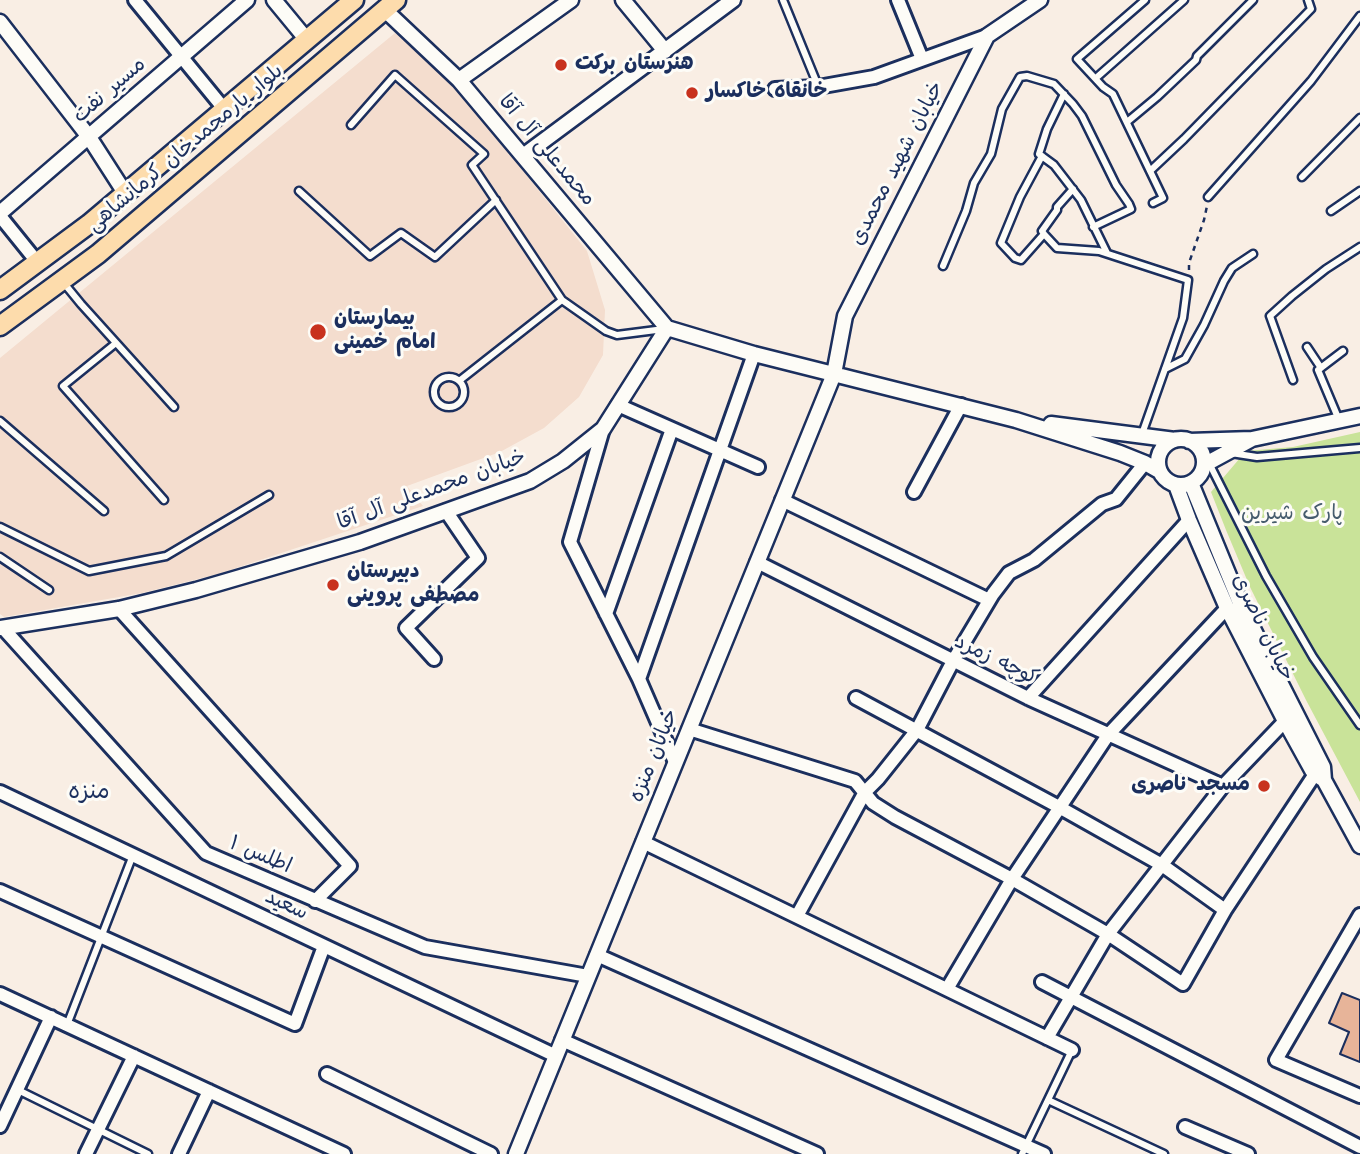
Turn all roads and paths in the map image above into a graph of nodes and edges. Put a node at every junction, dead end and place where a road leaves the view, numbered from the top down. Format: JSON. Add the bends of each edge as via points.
{"nodes":[{"id":1,"x":135,"y":0,"type":"edge"},
{"id":2,"x":247,"y":0,"type":"edge"},
{"id":3,"x":274,"y":0,"type":"edge"},
{"id":4,"x":354,"y":0,"type":"edge"},
{"id":5,"x":571,"y":0,"type":"edge"},
{"id":6,"x":622,"y":0,"type":"edge"},
{"id":7,"x":733,"y":0,"type":"edge"},
{"id":8,"x":783,"y":0,"type":"edge"},
{"id":9,"x":898,"y":0,"type":"edge"},
{"id":10,"x":1040,"y":0,"type":"edge"},
{"id":11,"x":1145,"y":0,"type":"edge"},
{"id":12,"x":1184,"y":0,"type":"edge"},
{"id":13,"x":1253,"y":0,"type":"edge"},
{"id":14,"x":1308,"y":0,"type":"edge"},
{"id":15,"x":390,"y":5,"type":"edge"},
{"id":16,"x":1360,"y":16,"type":"edge"},
{"id":17,"x":0,"y":22,"type":"edge"},
{"id":18,"x":987,"y":36,"type":"junction"},
{"id":19,"x":307,"y":40,"type":"junction"},
{"id":20,"x":664,"y":51,"type":"junction"},
{"id":21,"x":182,"y":57,"type":"junction"},
{"id":22,"x":922,"y":60,"type":"junction"},
{"id":23,"x":1096,"y":78,"type":"junction"},
{"id":24,"x":459,"y":79,"type":"junction"},
{"id":25,"x":818,"y":87,"type":"junction"},
{"id":26,"x":775,"y":89,"type":"dead end"},
{"id":27,"x":1064,"y":94,"type":"junction"},
{"id":28,"x":225,"y":110,"type":"junction"},
{"id":29,"x":1360,"y":118,"type":"edge"},
{"id":30,"x":1127,"y":122,"type":"junction"},
{"id":31,"x":351,"y":125,"type":"dead end"},
{"id":32,"x":89,"y":137,"type":"junction"},
{"id":33,"x":523,"y":156,"type":"junction"},
{"id":34,"x":1042,"y":156,"type":"junction"},
{"id":35,"x":1150,"y":171,"type":"junction"},
{"id":36,"x":1302,"y":177,"type":"dead end"},
{"id":37,"x":1073,"y":189,"type":"junction"},
{"id":38,"x":299,"y":191,"type":"dead end"},
{"id":39,"x":1360,"y":191,"type":"edge"},
{"id":40,"x":125,"y":193,"type":"junction"},
{"id":41,"x":1208,"y":197,"type":"joint"},
{"id":42,"x":496,"y":200,"type":"junction"},
{"id":43,"x":1153,"y":203,"type":"dead end"},
{"id":44,"x":1331,"y":211,"type":"dead end"},
{"id":45,"x":0,"y":214,"type":"edge"},
{"id":46,"x":145,"y":215,"type":"junction"},
{"id":47,"x":89,"y":224,"type":"junction"},
{"id":48,"x":1093,"y":227,"type":"junction"},
{"id":49,"x":1044,"y":234,"type":"junction"},
{"id":50,"x":110,"y":244,"type":"junction"},
{"id":51,"x":1360,"y":247,"type":"edge"},
{"id":52,"x":1107,"y":254,"type":"junction"},
{"id":53,"x":1253,"y":254,"type":"dead end"},
{"id":54,"x":38,"y":262,"type":"junction"},
{"id":55,"x":943,"y":266,"type":"dead end"},
{"id":56,"x":62,"y":280,"type":"junction"},
{"id":57,"x":1188,"y":280,"type":"junction"},
{"id":58,"x":0,"y":290,"type":"edge"},
{"id":59,"x":562,"y":300,"type":"junction"},
{"id":60,"x":0,"y":326,"type":"edge"},
{"id":61,"x":667,"y":328,"type":"junction"},
{"id":62,"x":116,"y":343,"type":"junction"},
{"id":63,"x":1307,"y":347,"type":"dead end"},
{"id":64,"x":1343,"y":351,"type":"dead end"},
{"id":65,"x":754,"y":354,"type":"junction"},
{"id":66,"x":1321,"y":368,"type":"junction"},
{"id":67,"x":1165,"y":369,"type":"junction"},
{"id":68,"x":834,"y":374,"type":"junction"},
{"id":69,"x":1293,"y":380,"type":"dead end"},
{"id":70,"x":459,"y":382,"type":"junction"},
{"id":71,"x":618,"y":405,"type":"junction"},
{"id":72,"x":961,"y":405,"type":"junction"},
{"id":73,"x":174,"y":407,"type":"dead end"},
{"id":74,"x":1360,"y":415,"type":"edge"},
{"id":75,"x":1016,"y":420,"type":"junction"},
{"id":76,"x":1339,"y":420,"type":"junction"},
{"id":77,"x":0,"y":421,"type":"edge"},
{"id":78,"x":603,"y":429,"type":"junction"},
{"id":79,"x":672,"y":429,"type":"junction"},
{"id":80,"x":1141,"y":435,"type":"junction"},
{"id":81,"x":1252,"y":439,"type":"junction"},
{"id":82,"x":1182,"y":440,"type":"junction"},
{"id":83,"x":1360,"y":447,"type":"edge"},
{"id":84,"x":720,"y":451,"type":"junction"},
{"id":85,"x":1226,"y":453,"type":"junction"},
{"id":86,"x":1144,"y":463,"type":"junction"},
{"id":87,"x":1206,"y":464,"type":"junction"},
{"id":88,"x":758,"y":467,"type":"dead end"},
{"id":89,"x":1159,"y":471,"type":"junction"},
{"id":90,"x":1184,"y":484,"type":"junction"},
{"id":91,"x":914,"y":492,"type":"dead end"},
{"id":92,"x":269,"y":495,"type":"dead end"},
{"id":93,"x":164,"y":500,"type":"dead end"},
{"id":94,"x":782,"y":500,"type":"junction"},
{"id":95,"x":104,"y":511,"type":"dead end"},
{"id":96,"x":446,"y":511,"type":"junction"},
{"id":97,"x":1189,"y":520,"type":"junction"},
{"id":98,"x":0,"y":527,"type":"edge"},
{"id":99,"x":0,"y":557,"type":"edge"},
{"id":100,"x":757,"y":562,"type":"junction"},
{"id":101,"x":49,"y":590,"type":"dead end"},
{"id":102,"x":989,"y":600,"type":"junction"},
{"id":103,"x":1227,"y":608,"type":"junction"},
{"id":104,"x":119,"y":609,"type":"junction"},
{"id":105,"x":606,"y":614,"type":"junction"},
{"id":106,"x":1,"y":628,"type":"edge"},
{"id":107,"x":434,"y":659,"type":"dead end"},
{"id":108,"x":953,"y":661,"type":"junction"},
{"id":109,"x":639,"y":679,"type":"junction"},
{"id":110,"x":856,"y":698,"type":"dead end"},
{"id":111,"x":1028,"y":698,"type":"junction"},
{"id":112,"x":1284,"y":721,"type":"junction"},
{"id":113,"x":1360,"y":725,"type":"edge"},
{"id":114,"x":689,"y":729,"type":"junction"},
{"id":115,"x":917,"y":730,"type":"junction"},
{"id":116,"x":1108,"y":735,"type":"junction"},
{"id":117,"x":676,"y":762,"type":"junction"},
{"id":118,"x":1321,"y":774,"type":"junction"},
{"id":119,"x":1223,"y":786,"type":"junction"},
{"id":120,"x":0,"y":792,"type":"edge"},
{"id":121,"x":865,"y":792,"type":"junction"},
{"id":122,"x":1059,"y":807,"type":"junction"},
{"id":123,"x":643,"y":842,"type":"junction"},
{"id":124,"x":1360,"y":846,"type":"edge"},
{"id":125,"x":133,"y":855,"type":"junction"},
{"id":126,"x":1162,"y":864,"type":"junction"},
{"id":127,"x":1012,"y":879,"type":"junction"},
{"id":128,"x":0,"y":891,"type":"edge"},
{"id":129,"x":315,"y":901,"type":"junction"},
{"id":130,"x":1225,"y":910,"type":"junction"},
{"id":131,"x":1360,"y":915,"type":"edge"},
{"id":132,"x":797,"y":916,"type":"junction"},
{"id":133,"x":1108,"y":934,"type":"junction"},
{"id":134,"x":101,"y":936,"type":"junction"},
{"id":135,"x":324,"y":946,"type":"junction"},
{"id":136,"x":597,"y":955,"type":"junction"},
{"id":137,"x":588,"y":976,"type":"junction"},
{"id":138,"x":1042,"y":982,"type":"dead end"},
{"id":139,"x":947,"y":989,"type":"junction"},
{"id":140,"x":0,"y":994,"type":"edge"},
{"id":141,"x":1071,"y":997,"type":"junction"},
{"id":142,"x":51,"y":1017,"type":"junction"},
{"id":143,"x":67,"y":1025,"type":"junction"},
{"id":144,"x":1047,"y":1038,"type":"junction"},
{"id":145,"x":562,"y":1040,"type":"junction"},
{"id":146,"x":1072,"y":1050,"type":"joint"},
{"id":147,"x":134,"y":1056,"type":"junction"},
{"id":148,"x":556,"y":1056,"type":"junction"},
{"id":149,"x":327,"y":1074,"type":"dead end"},
{"id":150,"x":17,"y":1089,"type":"junction"},
{"id":151,"x":209,"y":1091,"type":"junction"},
{"id":152,"x":1360,"y":1096,"type":"edge"},
{"id":153,"x":1048,"y":1100,"type":"junction"},
{"id":154,"x":0,"y":1126,"type":"edge"},
{"id":155,"x":1185,"y":1127,"type":"dead end"},
{"id":156,"x":98,"y":1129,"type":"junction"},
{"id":157,"x":1360,"y":1147,"type":"edge"},
{"id":158,"x":1023,"y":1150,"type":"edge"},
{"id":159,"x":340,"y":1153,"type":"edge"},
{"id":160,"x":86,"y":1154,"type":"edge"},
{"id":161,"x":148,"y":1154,"type":"edge"},
{"id":162,"x":179,"y":1154,"type":"edge"},
{"id":163,"x":491,"y":1154,"type":"edge"},
{"id":164,"x":516,"y":1154,"type":"edge"},
{"id":165,"x":817,"y":1154,"type":"edge"},
{"id":166,"x":1044,"y":1154,"type":"edge"},
{"id":167,"x":1164,"y":1154,"type":"edge"},
{"id":168,"x":1248,"y":1154,"type":"edge"}],
"edges":[{"from":1,"to":21,"type":"street"},
{"from":2,"to":21,"type":"street","name":"مسیر نفت"},
{"from":3,"to":19,"type":"street"},
{"from":4,"to":19,"type":"main road","name":"بلوار یارمحمدخان کرمانشاهی"},
{"from":5,"to":24,"type":"street"},
{"from":6,"to":20,"type":"street"},
{"from":7,"to":20,"type":"street"},
{"from":8,"to":25,"type":"lane"},
{"from":9,"to":22,"type":"street"},
{"from":10,"to":18,"type":"street","name":"خیابان شهید محمدی"},
{"from":11,"to":23,"type":"lane","via":[[1077,59]]},
{"from":12,"to":23,"type":"lane"},
{"from":13,"to":30,"type":"lane"},
{"from":14,"to":35,"type":"lane","via":[[1311,9]]},
{"from":15,"to":24,"type":"street","name":"محمدعلی آل آقا"},
{"from":15,"to":46,"type":"main road","name":"بلوار یارمحمدخان کرمانشاهی"},
{"from":16,"to":41,"type":"lane","via":[[1311,81]]},
{"from":17,"to":32,"type":"street"},
{"from":18,"to":22,"type":"street"},
{"from":18,"to":68,"type":"street","name":"خیابان شهید محمدی","via":[[845,316]]},
{"from":19,"to":28,"type":"main road","name":"بلوار یارمحمدخان کرمانشاهی"},
{"from":20,"to":33,"type":"street"},
{"from":21,"to":28,"type":"street"},
{"from":21,"to":32,"type":"street","name":"مسیر نفت"},
{"from":22,"to":25,"type":"street","via":[[874,77]]},
{"from":23,"to":30,"type":"lane","via":[[1113,94]]},
{"from":24,"to":33,"type":"street","name":"محمدعلی آل آقا"},
{"from":25,"to":26,"type":"street"},
{"from":27,"to":34,"type":"lane","via":[[1047,129]]},
{"from":27,"to":48,"type":"lane","via":[[1082,116],[1131,209]]},
{"from":27,"to":55,"type":"lane","via":[[1054,84],[1020,77],[1002,109],[991,154],[974,183]]},
{"from":28,"to":40,"type":"main road","name":"بلوار یارمحمدخان کرمانشاهی"},
{"from":29,"to":36,"type":"lane"},
{"from":30,"to":35,"type":"lane"},
{"from":31,"to":42,"type":"lane","via":[[396,75],[484,155],[471,165]]},
{"from":32,"to":40,"type":"street"},
{"from":32,"to":45,"type":"street","name":"مسیر نفت"},
{"from":33,"to":61,"type":"street","name":"محمدعلی آل آقا"},
{"from":34,"to":37,"type":"lane"},
{"from":34,"to":49,"type":"lane","via":[[1001,243],[1021,260]]},
{"from":35,"to":43,"type":"lane","via":[[1163,198]]},
{"from":37,"to":48,"type":"lane"},
{"from":37,"to":49,"type":"lane","via":[[1056,207]]},
{"from":38,"to":42,"type":"lane","via":[[370,256],[401,233],[435,257]]},
{"from":39,"to":44,"type":"lane"},
{"from":40,"to":46,"type":"main road","via":[[128,213]]},
{"from":40,"to":47,"type":"main road","name":"بلوار یارمحمدخان کرمانشاهی"},
{"from":41,"to":57,"type":"path"},
{"from":42,"to":59,"type":"lane"},
{"from":45,"to":54,"type":"street"},
{"from":46,"to":50,"type":"main road","name":"بلوار یارمحمدخان کرمانشاهی"},
{"from":47,"to":50,"type":"main road","via":[[110,227]]},
{"from":47,"to":54,"type":"main road","name":"بلوار یارمحمدخان کرمانشاهی"},
{"from":48,"to":52,"type":"lane"},
{"from":49,"to":52,"type":"lane","via":[[1057,248]]},
{"from":50,"to":56,"type":"main road","name":"بلوار یارمحمدخان کرمانشاهی"},
{"from":51,"to":69,"type":"lane","via":[[1270,316]]},
{"from":52,"to":57,"type":"lane"},
{"from":53,"to":67,"type":"lane","via":[[1232,268],[1185,359]]},
{"from":54,"to":58,"type":"main road","name":"بلوار یارمحمدخان کرمانشاهی"},
{"from":56,"to":60,"type":"main road","name":"بلوار یارمحمدخان کرمانشاهی"},
{"from":56,"to":62,"type":"lane"},
{"from":57,"to":67,"type":"lane","via":[[1183,318]]},
{"from":59,"to":61,"type":"lane","via":[[617,335]]},
{"from":59,"to":70,"type":"lane"},
{"from":61,"to":65,"type":"street"},
{"from":61,"to":71,"type":"street","name":"خیابان محمدعلی آل آقا"},
{"from":62,"to":73,"type":"lane"},
{"from":62,"to":93,"type":"lane","via":[[64,386]]},
{"from":63,"to":66,"type":"lane"},
{"from":64,"to":66,"type":"lane"},
{"from":65,"to":68,"type":"street"},
{"from":65,"to":84,"type":"street"},
{"from":66,"to":76,"type":"lane"},
{"from":67,"to":80,"type":"lane"},
{"from":68,"to":72,"type":"street"},
{"from":68,"to":94,"type":"street","name":"خیابان منزه"},
{"from":70,"to":70,"type":"lane","via":[[450,378],[440,381],[435,390],[440,404],[454,406],[462,400],[464,390]]},
{"from":71,"to":78,"type":"street","name":"خیابان محمدعلی آل آقا"},
{"from":71,"to":79,"type":"street"},
{"from":72,"to":75,"type":"street"},
{"from":72,"to":91,"type":"street"},
{"from":74,"to":76,"type":"street"},
{"from":75,"to":80,"type":"street"},
{"from":75,"to":86,"type":"street"},
{"from":76,"to":81,"type":"street"},
{"from":77,"to":95,"type":"lane"},
{"from":78,"to":96,"type":"street","name":"خیابان محمدعلی آل آقا","via":[[530,481]]},
{"from":78,"to":105,"type":"street","via":[[570,542]]},
{"from":79,"to":84,"type":"street"},
{"from":79,"to":105,"type":"street"},
{"from":80,"to":82,"type":"street"},
{"from":81,"to":82,"type":"street"},
{"from":81,"to":85,"type":"street"},
{"from":82,"to":87,"type":"street","via":[[1201,450]]},
{"from":82,"to":89,"type":"street","via":[[1162,448]]},
{"from":83,"to":85,"type":"lane","via":[[1257,457]]},
{"from":84,"to":88,"type":"street"},
{"from":84,"to":109,"type":"street"},
{"from":85,"to":87,"type":"street"},
{"from":86,"to":89,"type":"street"},
{"from":86,"to":102,"type":"street","via":[[1116,499],[1102,504],[1034,560],[1009,573]]},
{"from":87,"to":90,"type":"street","via":[[1197,479]]},
{"from":87,"to":113,"type":"lane","via":[[1313,657]]},
{"from":89,"to":90,"type":"street","via":[[1169,482]]},
{"from":90,"to":97,"type":"street","name":"خیابان ناصری"},
{"from":90,"to":118,"type":"street","name":"خیابان ناصری"},
{"from":92,"to":98,"type":"lane","via":[[166,556],[89,571]]},
{"from":94,"to":100,"type":"street","name":"خیابان منزه"},
{"from":94,"to":102,"type":"street"},
{"from":96,"to":104,"type":"street","name":"خیابان محمدعلی آل آقا","via":[[360,542]]},
{"from":96,"to":107,"type":"street","via":[[478,558],[406,628]]},
{"from":97,"to":103,"type":"street","name":"خیابان ناصری"},
{"from":97,"to":111,"type":"street"},
{"from":99,"to":101,"type":"lane"},
{"from":100,"to":108,"type":"street","name":"کوچه زمرد"},
{"from":100,"to":114,"type":"street","name":"خیابان منزه"},
{"from":102,"to":108,"type":"street"},
{"from":103,"to":112,"type":"street","name":"خیابان ناصری"},
{"from":103,"to":116,"type":"street"},
{"from":104,"to":106,"type":"street","name":"خیابان محمدعلی آل آقا"},
{"from":104,"to":129,"type":"street","via":[[350,866]]},
{"from":105,"to":109,"type":"street"},
{"from":106,"to":129,"type":"street","name":"اطلس ۱","via":[[206,853]]},
{"from":108,"to":111,"type":"street","name":"کوچه زمرد"},
{"from":108,"to":115,"type":"street"},
{"from":109,"to":117,"type":"street"},
{"from":110,"to":115,"type":"street"},
{"from":111,"to":116,"type":"street","name":"کوچه زمرد"},
{"from":112,"to":118,"type":"street","name":"خیابان ناصری"},
{"from":112,"to":119,"type":"street"},
{"from":114,"to":117,"type":"street","name":"خیابان منزه"},
{"from":114,"to":121,"type":"street","via":[[855,781]]},
{"from":115,"to":121,"type":"street"},
{"from":115,"to":122,"type":"street"},
{"from":116,"to":119,"type":"street","name":"کوچه زمرد"},
{"from":116,"to":122,"type":"street"},
{"from":117,"to":123,"type":"street","name":"خیابان منزه"},
{"from":118,"to":124,"type":"street","name":"خیابان ناصری"},
{"from":118,"to":130,"type":"street"},
{"from":119,"to":126,"type":"street"},
{"from":120,"to":125,"type":"street","name":"سعید"},
{"from":121,"to":127,"type":"street","via":[[895,817]]},
{"from":121,"to":132,"type":"street"},
{"from":122,"to":126,"type":"street"},
{"from":122,"to":127,"type":"street"},
{"from":123,"to":132,"type":"street"},
{"from":123,"to":136,"type":"street","name":"خیابان منزه"},
{"from":125,"to":134,"type":"lane"},
{"from":125,"to":135,"type":"street","name":"سعید"},
{"from":126,"to":130,"type":"street"},
{"from":126,"to":133,"type":"street"},
{"from":127,"to":133,"type":"street"},
{"from":127,"to":139,"type":"street"},
{"from":128,"to":134,"type":"street"},
{"from":129,"to":137,"type":"street","name":"اطلس ۱","via":[[425,947]]},
{"from":130,"to":133,"type":"street","via":[[1183,984]]},
{"from":131,"to":152,"type":"street","via":[[1276,1060]]},
{"from":132,"to":139,"type":"street"},
{"from":133,"to":141,"type":"street"},
{"from":134,"to":135,"type":"street","via":[[295,1024]]},
{"from":134,"to":143,"type":"lane"},
{"from":135,"to":148,"type":"street","name":"سعید"},
{"from":136,"to":137,"type":"street","name":"خیابان منزه"},
{"from":136,"to":158,"type":"street"},
{"from":137,"to":145,"type":"street","name":"خیابان منزه"},
{"from":138,"to":141,"type":"street"},
{"from":139,"to":144,"type":"street"},
{"from":140,"to":142,"type":"street"},
{"from":141,"to":144,"type":"street"},
{"from":141,"to":157,"type":"street"},
{"from":142,"to":143,"type":"street"},
{"from":142,"to":150,"type":"street"},
{"from":143,"to":147,"type":"street"},
{"from":144,"to":146,"type":"street"},
{"from":145,"to":148,"type":"street","name":"خیابان منزه"},
{"from":145,"to":165,"type":"street"},
{"from":146,"to":153,"type":"lane"},
{"from":147,"to":151,"type":"street"},
{"from":147,"to":156,"type":"street"},
{"from":148,"to":164,"type":"street","name":"خیابان منزه"},
{"from":149,"to":163,"type":"street"},
{"from":150,"to":154,"type":"street"},
{"from":150,"to":156,"type":"lane"},
{"from":151,"to":159,"type":"street"},
{"from":151,"to":162,"type":"street"},
{"from":153,"to":158,"type":"lane"},
{"from":153,"to":167,"type":"lane"},
{"from":155,"to":168,"type":"street"},
{"from":156,"to":160,"type":"street"},
{"from":156,"to":161,"type":"lane"},
{"from":158,"to":166,"type":"street"}]}
